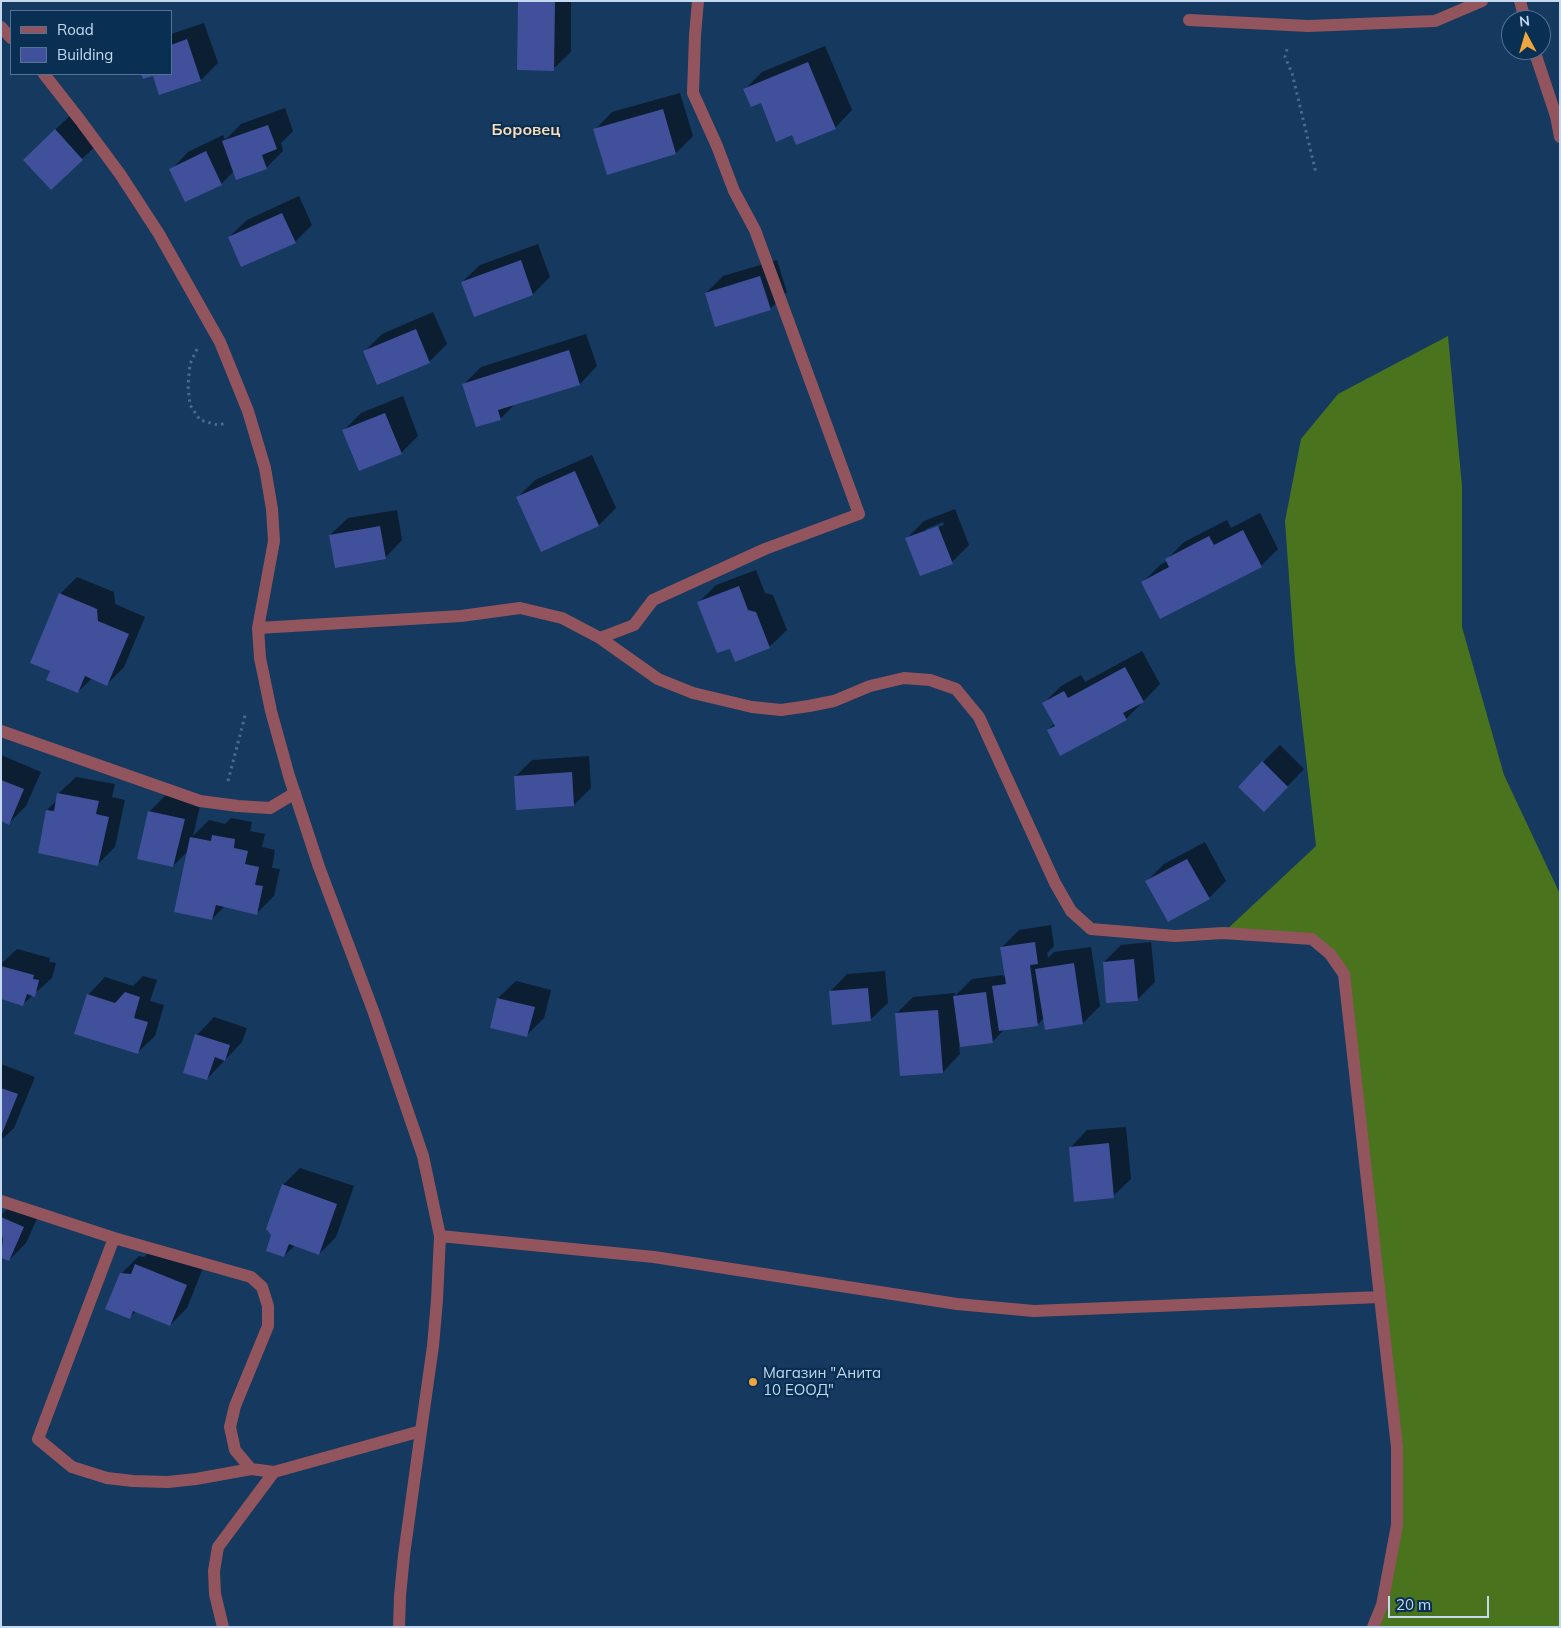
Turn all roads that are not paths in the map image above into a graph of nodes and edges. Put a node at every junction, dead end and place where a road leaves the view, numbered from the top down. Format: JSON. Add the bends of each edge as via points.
{"nodes":[{"id":1,"x":698,"y":1,"type":"edge"},
{"id":2,"x":1482,"y":1,"type":"edge"},
{"id":3,"x":1190,"y":20,"type":"dead end"},
{"id":4,"x":1,"y":27,"type":"edge"},
{"id":5,"x":10,"y":37,"type":"edge"},
{"id":6,"x":1538,"y":60,"type":"edge"},
{"id":7,"x":45,"y":75,"type":"edge"},
{"id":8,"x":1558,"y":118,"type":"edge"},
{"id":9,"x":1560,"y":136,"type":"edge"},
{"id":10,"x":258,"y":628,"type":"junction"},
{"id":11,"x":600,"y":638,"type":"junction"},
{"id":12,"x":1,"y":731,"type":"edge"},
{"id":13,"x":295,"y":792,"type":"junction"},
{"id":14,"x":1,"y":1200,"type":"edge"},
{"id":15,"x":440,"y":1236,"type":"junction"},
{"id":16,"x":114,"y":1238,"type":"junction"},
{"id":17,"x":1380,"y":1297,"type":"junction"},
{"id":18,"x":421,"y":1432,"type":"junction"},
{"id":19,"x":251,"y":1469,"type":"junction"},
{"id":20,"x":274,"y":1472,"type":"junction"},
{"id":21,"x":223,"y":1627,"type":"edge"},
{"id":22,"x":399,"y":1627,"type":"edge"},
{"id":23,"x":1374,"y":1627,"type":"edge"}],
"edges":[{"from":1,"to":11,"type":"street","via":[[693,93],[734,191],[755,230],[859,514],[765,549],[654,600],[634,625]]},
{"from":2,"to":3,"type":"street","via":[[1435,21],[1301,26]]},
{"from":4,"to":5,"type":"street"},
{"from":6,"to":8,"type":"street"},
{"from":7,"to":10,"type":"street","via":[[109,159],[193,290],[220,342],[248,411],[265,468],[274,541]]},
{"from":8,"to":9,"type":"street"},
{"from":10,"to":11,"type":"street","via":[[461,616],[520,608],[562,618]]},
{"from":10,"to":13,"type":"street","via":[[260,658],[271,711]]},
{"from":11,"to":17,"type":"street","via":[[658,679],[693,693],[752,707],[781,710],[834,702],[870,686],[904,678],[930,680],[956,688],[979,717],[1055,883],[1071,911],[1091,929],[1175,936],[1223,933],[1312,939],[1330,954],[1344,974]]},
{"from":12,"to":13,"type":"street","via":[[200,801],[270,808]]},
{"from":13,"to":15,"type":"street","via":[[423,1156]]},
{"from":14,"to":16,"type":"street"},
{"from":15,"to":17,"type":"street","via":[[654,1257],[957,1304],[1034,1310]]},
{"from":15,"to":18,"type":"street","via":[[433,1346]]},
{"from":16,"to":19,"type":"street","via":[[251,1277],[262,1287],[268,1306],[268,1326],[230,1427],[236,1450]]},
{"from":16,"to":19,"type":"street","via":[[38,1439],[72,1467],[106,1478],[133,1482],[196,1479]]},
{"from":17,"to":23,"type":"street","via":[[1397,1447],[1396,1526],[1382,1606]]},
{"from":18,"to":20,"type":"street"},
{"from":18,"to":22,"type":"street","via":[[404,1555]]},
{"from":19,"to":20,"type":"street"},
{"from":20,"to":21,"type":"street","via":[[218,1547],[215,1594]]}]}
